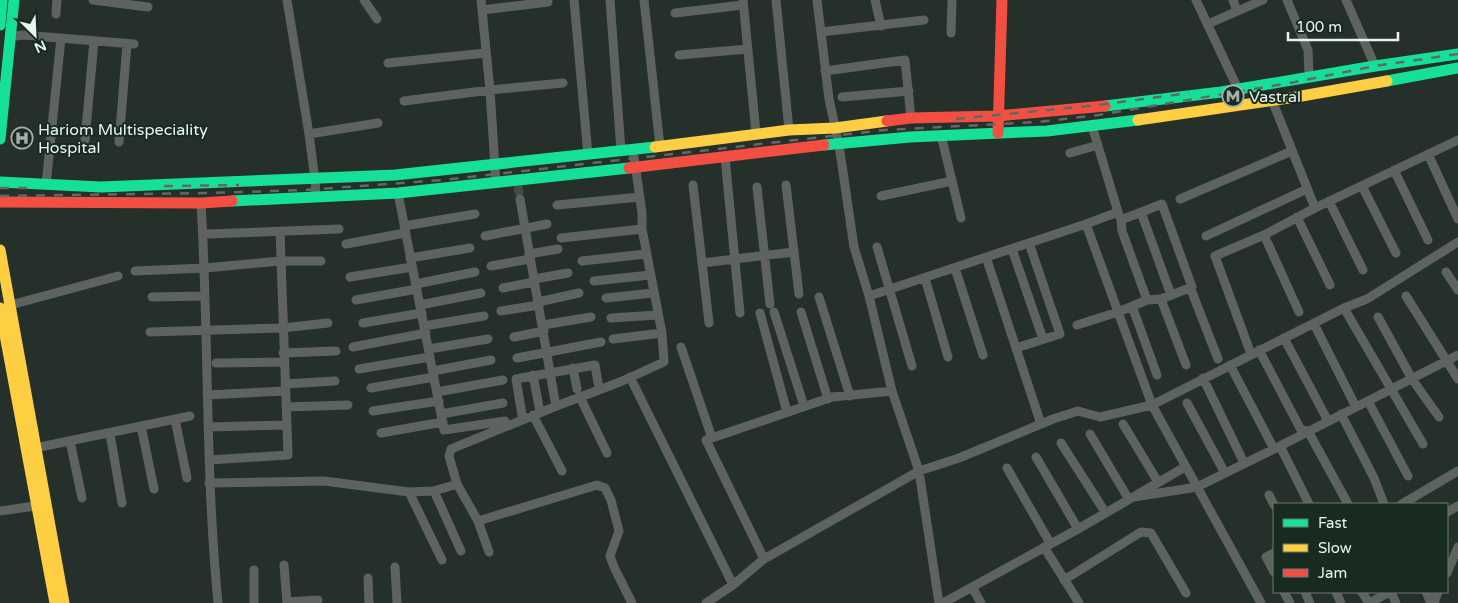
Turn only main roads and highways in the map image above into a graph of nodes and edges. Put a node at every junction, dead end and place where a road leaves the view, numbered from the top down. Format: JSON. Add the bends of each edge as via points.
{"nodes":[{"id":1,"x":14,"y":0,"type":"edge"},
{"id":2,"x":1002,"y":0,"type":"edge"},
{"id":3,"x":1,"y":7,"type":"edge"},
{"id":4,"x":0,"y":25,"type":"edge"},
{"id":5,"x":1458,"y":54,"type":"edge"},
{"id":6,"x":1458,"y":68,"type":"edge"},
{"id":7,"x":997,"y":116,"type":"junction"},
{"id":8,"x":998,"y":133,"type":"junction"},
{"id":9,"x":0,"y":139,"type":"edge"},
{"id":10,"x":0,"y":182,"type":"edge"},
{"id":11,"x":0,"y":202,"type":"edge"},
{"id":12,"x":0,"y":250,"type":"edge"},
{"id":13,"x":3,"y":307,"type":"edge"},
{"id":14,"x":41,"y":505,"type":"junction"},
{"id":15,"x":55,"y":603,"type":"edge"},
{"id":16,"x":64,"y":603,"type":"edge"}],
"edges":[{"from":1,"to":9,"type":"main road"},
{"from":2,"to":7,"type":"main road"},
{"from":3,"to":4,"type":"main road"},
{"from":5,"to":7,"type":"main road","via":[[1238,89]]},
{"from":6,"to":8,"type":"main road","via":[[1092,126]]},
{"from":7,"to":8,"type":"main road"},
{"from":7,"to":10,"type":"main road","via":[[911,118],[395,175],[101,187]]},
{"from":8,"to":11,"type":"main road","via":[[755,152],[517,183],[398,193],[201,203]]},
{"from":12,"to":13,"type":"main road"},
{"from":13,"to":14,"type":"main road"},
{"from":13,"to":14,"type":"main road","via":[[35,448]]},
{"from":14,"to":15,"type":"main road"},
{"from":14,"to":16,"type":"main road"}]}
